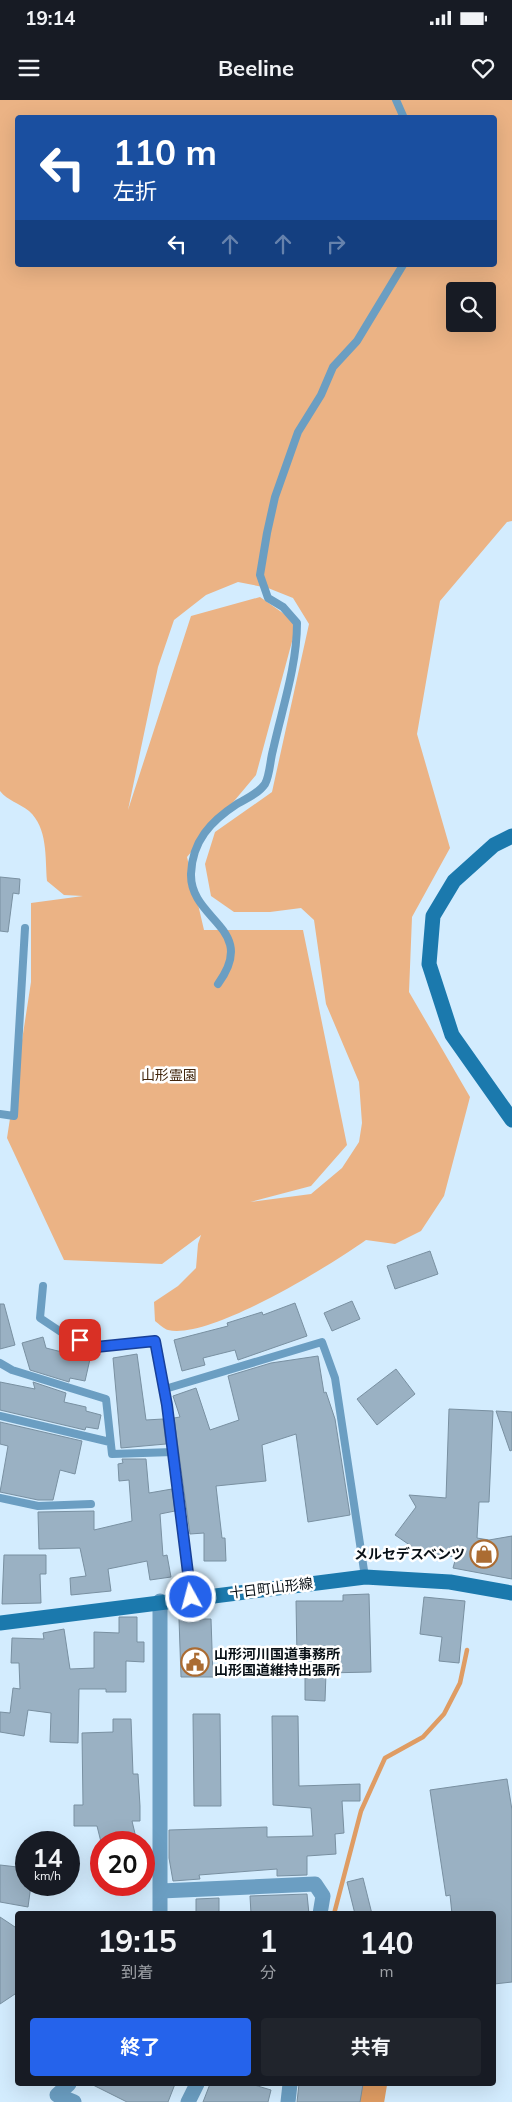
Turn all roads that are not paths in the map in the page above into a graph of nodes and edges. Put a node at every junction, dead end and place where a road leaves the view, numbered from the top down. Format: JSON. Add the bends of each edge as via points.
{"nodes":[{"id":1,"x":396,"y":100,"type":"edge"},
{"id":2,"x":403,"y":115,"type":"edge"},
{"id":3,"x":402,"y":267,"type":"edge"},
{"id":4,"x":512,"y":836,"type":"edge"},
{"id":5,"x":25,"y":928,"type":"dead end"},
{"id":6,"x":218,"y":984,"type":"dead end"},
{"id":7,"x":0,"y":1114,"type":"edge"},
{"id":8,"x":512,"y":1120,"type":"edge"},
{"id":9,"x":43,"y":1286,"type":"dead end"},
{"id":10,"x":0,"y":1363,"type":"edge"},
{"id":11,"x":165,"y":1389,"type":"junction"},
{"id":12,"x":0,"y":1416,"type":"edge"},
{"id":13,"x":110,"y":1442,"type":"junction"},
{"id":14,"x":173,"y":1452,"type":"junction"},
{"id":15,"x":0,"y":1498,"type":"edge"},
{"id":16,"x":91,"y":1504,"type":"dead end"},
{"id":17,"x":365,"y":1577,"type":"junction"},
{"id":18,"x":512,"y":1593,"type":"edge"},
{"id":19,"x":191,"y":1597,"type":"junction"},
{"id":20,"x":160,"y":1602,"type":"junction"},
{"id":21,"x":0,"y":1622,"type":"edge"},
{"id":22,"x":161,"y":1891,"type":"junction"},
{"id":23,"x":160,"y":1911,"type":"edge"},
{"id":24,"x":320,"y":1911,"type":"edge"},
{"id":25,"x":67,"y":2086,"type":"edge"},
{"id":26,"x":195,"y":2086,"type":"edge"},
{"id":27,"x":290,"y":2086,"type":"edge"},
{"id":28,"x":74,"y":2102,"type":"edge"},
{"id":29,"x":188,"y":2102,"type":"edge"},
{"id":30,"x":288,"y":2102,"type":"edge"}],
"edges":[{"from":1,"to":2,"type":"lane"},
{"from":3,"to":6,"type":"lane","via":[[357,340],[333,366],[298,432],[275,497],[260,575],[268,598],[283,607],[297,623],[287,689],[265,783],[202,833],[194,851],[191,875],[202,907],[227,934],[230,958]]},
{"from":4,"to":8,"type":"main road","via":[[494,845],[454,881],[434,916],[429,964],[452,1035]]},
{"from":5,"to":7,"type":"lane","via":[[14,1116]]},
{"from":9,"to":11,"type":"lane","via":[[40,1318],[64,1334],[96,1347],[155,1341]]},
{"from":10,"to":13,"type":"lane","via":[[12,1370],[106,1399]]},
{"from":11,"to":14,"type":"lane"},
{"from":11,"to":17,"type":"lane","via":[[322,1342],[335,1378]]},
{"from":12,"to":13,"type":"lane"},
{"from":13,"to":14,"type":"lane","via":[[112,1454]]},
{"from":14,"to":19,"type":"lane"},
{"from":15,"to":16,"type":"lane","via":[[38,1506]]},
{"from":17,"to":18,"type":"main road","name":"十日町山形線","via":[[450,1582]]},
{"from":17,"to":19,"type":"main road","name":"十日町山形線"},
{"from":19,"to":20,"type":"main road","name":"十日町山形線"},
{"from":20,"to":21,"type":"main road","name":"十日町山形線"},
{"from":20,"to":22,"type":"street"},
{"from":22,"to":23,"type":"street"},
{"from":22,"to":24,"type":"street","via":[[315,1884],[323,1896]]},
{"from":25,"to":28,"type":"street","via":[[57,2095]]},
{"from":26,"to":29,"type":"street"},
{"from":27,"to":30,"type":"street"}]}
